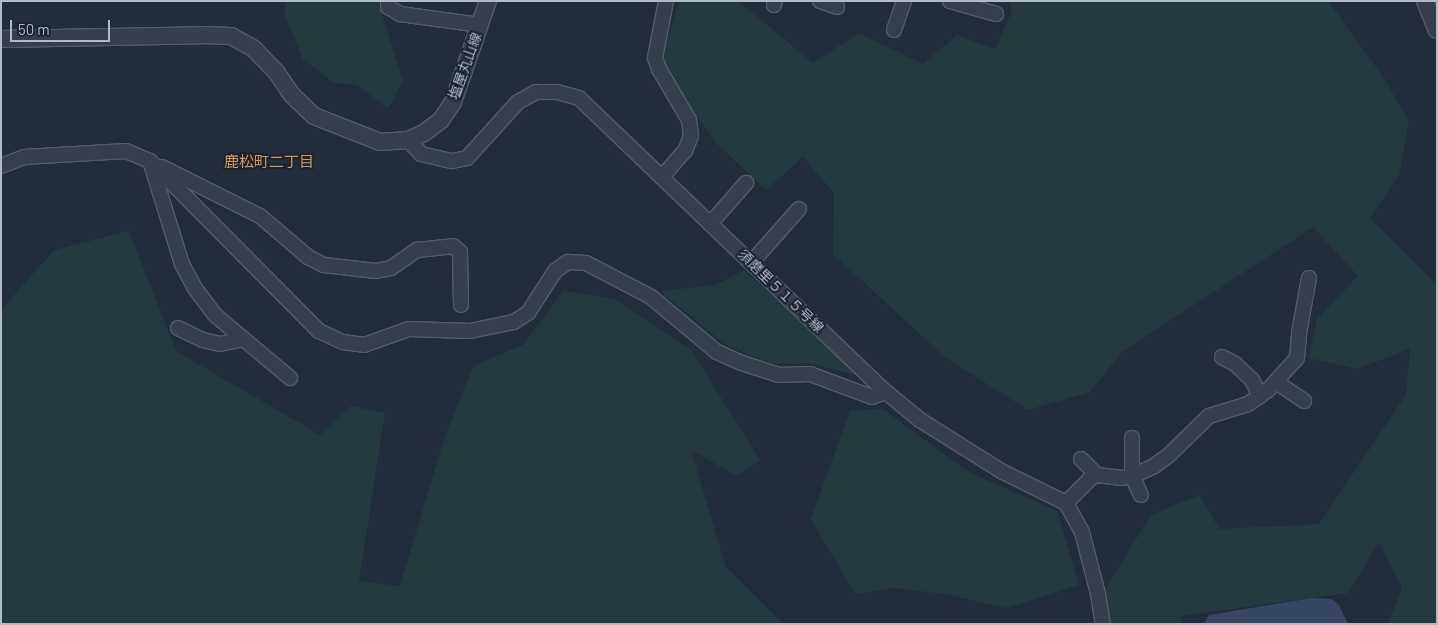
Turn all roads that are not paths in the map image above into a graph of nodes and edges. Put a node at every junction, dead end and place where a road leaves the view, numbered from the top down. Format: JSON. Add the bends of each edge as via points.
{"nodes":[{"id":1,"x":388,"y":1,"type":"edge"},
{"id":2,"x":488,"y":1,"type":"edge"},
{"id":3,"x":666,"y":1,"type":"edge"},
{"id":4,"x":820,"y":1,"type":"edge"},
{"id":5,"x":904,"y":1,"type":"edge"},
{"id":6,"x":951,"y":1,"type":"edge"},
{"id":7,"x":1425,"y":1,"type":"edge"},
{"id":8,"x":837,"y":7,"type":"dead end"},
{"id":9,"x":996,"y":14,"type":"dead end"},
{"id":10,"x":480,"y":24,"type":"junction"},
{"id":11,"x":894,"y":30,"type":"dead end"},
{"id":12,"x":1437,"y":30,"type":"edge"},
{"id":13,"x":1,"y":39,"type":"edge"},
{"id":14,"x":408,"y":140,"type":"junction"},
{"id":15,"x":150,"y":161,"type":"junction"},
{"id":16,"x":1,"y":166,"type":"edge"},
{"id":17,"x":662,"y":177,"type":"junction"},
{"id":18,"x":746,"y":184,"type":"dead end"},
{"id":19,"x":799,"y":209,"type":"dead end"},
{"id":20,"x":710,"y":224,"type":"junction"},
{"id":21,"x":751,"y":263,"type":"junction"},
{"id":22,"x":1309,"y":278,"type":"dead end"},
{"id":23,"x":461,"y":305,"type":"dead end"},
{"id":24,"x":178,"y":328,"type":"dead end"},
{"id":25,"x":243,"y":339,"type":"junction"},
{"id":26,"x":1222,"y":357,"type":"dead end"},
{"id":27,"x":290,"y":378,"type":"dead end"},
{"id":28,"x":1276,"y":382,"type":"junction"},
{"id":29,"x":886,"y":392,"type":"junction"},
{"id":30,"x":1260,"y":396,"type":"junction"},
{"id":31,"x":1304,"y":401,"type":"dead end"},
{"id":32,"x":1132,"y":438,"type":"dead end"},
{"id":33,"x":1081,"y":459,"type":"dead end"},
{"id":34,"x":1097,"y":475,"type":"junction"},
{"id":35,"x":1132,"y":476,"type":"junction"},
{"id":36,"x":1141,"y":494,"type":"dead end"},
{"id":37,"x":1066,"y":503,"type":"junction"},
{"id":38,"x":1103,"y":624,"type":"edge"}],
"edges":[{"from":1,"to":10,"type":"street","via":[[388,7],[400,14]]},
{"from":2,"to":10,"type":"street","name":"塩屋丸山線"},
{"from":3,"to":17,"type":"street","via":[[655,58],[689,120],[691,136],[685,151]]},
{"from":4,"to":8,"type":"street"},
{"from":5,"to":11,"type":"street"},
{"from":6,"to":9,"type":"street"},
{"from":7,"to":12,"type":"street"},
{"from":10,"to":14,"type":"street","name":"塩屋丸山線","via":[[453,102],[441,120]]},
{"from":13,"to":14,"type":"street","via":[[231,36],[254,49],[314,116],[380,142]]},
{"from":14,"to":17,"type":"street","name":"須磨里５１５号線","via":[[421,154],[452,161],[467,158],[518,102],[536,92],[556,92],[579,98]]},
{"from":15,"to":16,"type":"street","via":[[126,150],[24,157]]},
{"from":15,"to":23,"type":"street","via":[[260,216],[308,257],[324,265],[383,270],[417,250],[453,246],[460,252]]},
{"from":15,"to":25,"type":"street","via":[[182,264],[194,287],[215,315]]},
{"from":15,"to":29,"type":"street","via":[[319,331],[343,342],[364,345],[409,329],[470,331],[514,322],[528,314],[555,271],[568,262],[586,263],[651,297],[717,352],[742,363],[778,375],[810,374],[872,396]]},
{"from":17,"to":20,"type":"street","name":"須磨里５１５号線"},
{"from":18,"to":20,"type":"street"},
{"from":19,"to":21,"type":"street"},
{"from":20,"to":21,"type":"street","name":"須磨里５１５号線"},
{"from":21,"to":29,"type":"street","name":"須磨里５１５号線"},
{"from":22,"to":28,"type":"street","via":[[1299,333],[1301,362]]},
{"from":24,"to":25,"type":"street","via":[[220,344]]},
{"from":25,"to":27,"type":"street"},
{"from":26,"to":30,"type":"street","via":[[1252,380]]},
{"from":28,"to":30,"type":"street"},
{"from":28,"to":31,"type":"street"},
{"from":29,"to":37,"type":"street","name":"須磨里５１５号線","via":[[920,420],[1003,472]]},
{"from":30,"to":35,"type":"street","via":[[1248,404],[1209,416],[1168,456]]},
{"from":32,"to":35,"type":"street"},
{"from":33,"to":34,"type":"street"},
{"from":34,"to":35,"type":"street","via":[[1111,478]]},
{"from":34,"to":37,"type":"street"},
{"from":35,"to":36,"type":"street"},
{"from":37,"to":38,"type":"street","via":[[1082,532]]}]}
